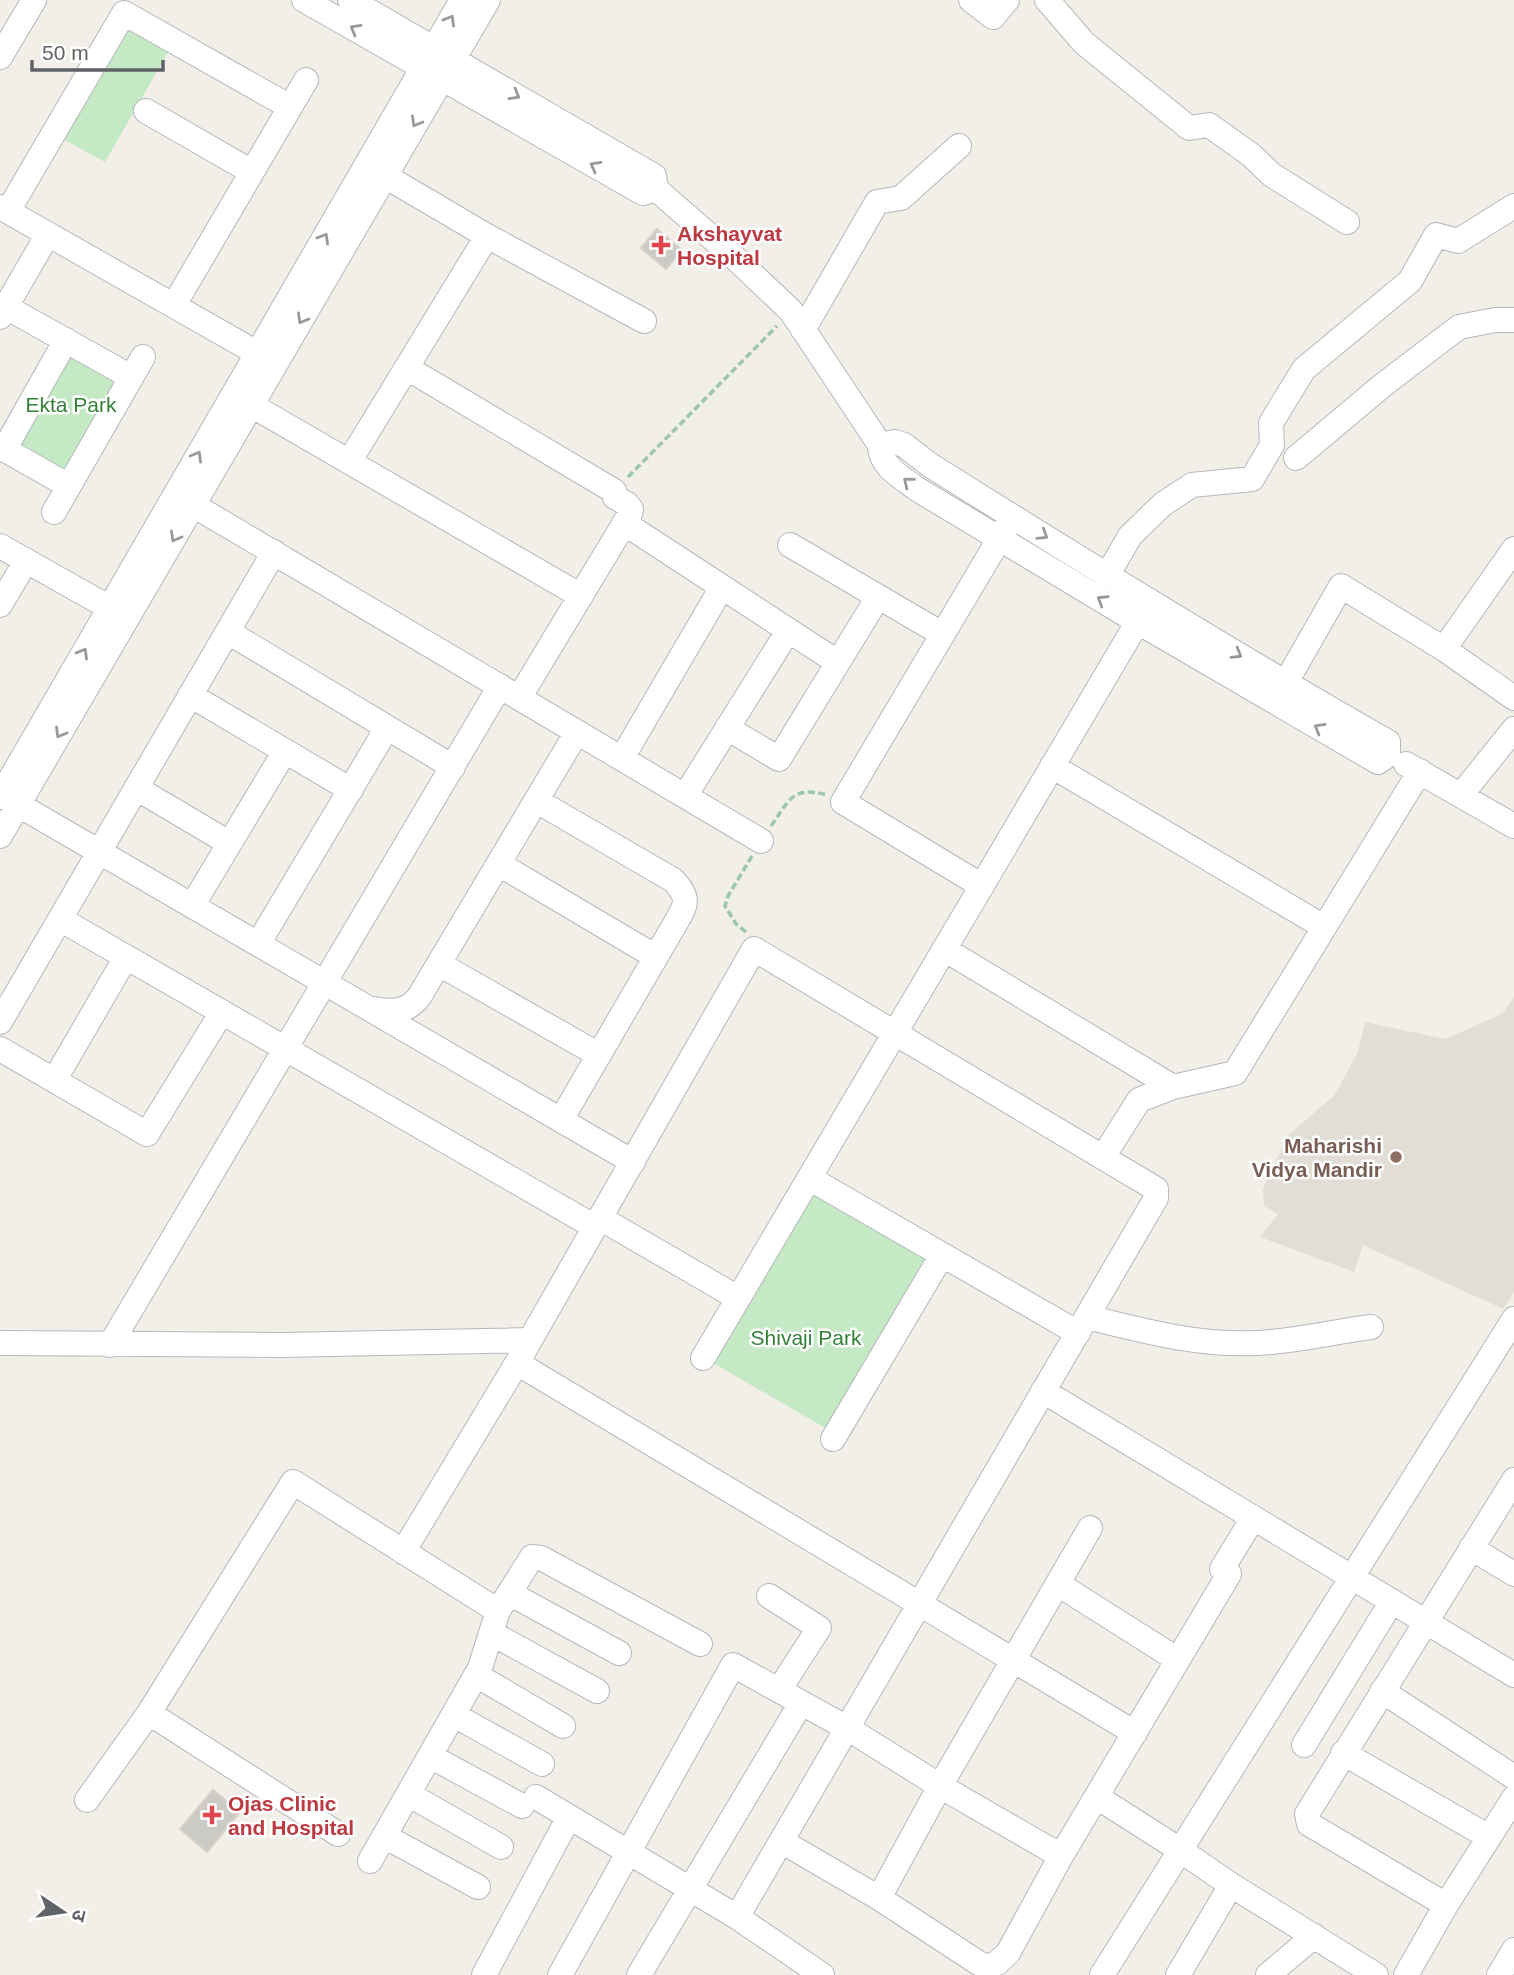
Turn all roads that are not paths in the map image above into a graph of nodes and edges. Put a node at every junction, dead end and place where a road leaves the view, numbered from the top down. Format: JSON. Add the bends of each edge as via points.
{"nodes":[{"id":1,"x":34,"y":0,"type":"edge"},
{"id":2,"x":304,"y":0,"type":"edge"},
{"id":3,"x":350,"y":0,"type":"edge"},
{"id":4,"x":462,"y":0,"type":"edge"},
{"id":5,"x":488,"y":0,"type":"edge"},
{"id":6,"x":971,"y":0,"type":"edge"},
{"id":7,"x":1007,"y":0,"type":"edge"},
{"id":8,"x":1047,"y":0,"type":"edge"},
{"id":9,"x":0,"y":57,"type":"edge"},
{"id":10,"x":438,"y":64,"type":"junction"},
{"id":11,"x":306,"y":80,"type":"dead end"},
{"id":12,"x":290,"y":107,"type":"junction"},
{"id":13,"x":146,"y":111,"type":"dead end"},
{"id":14,"x":960,"y":146,"type":"dead end"},
{"id":15,"x":252,"y":172,"type":"junction"},
{"id":16,"x":385,"y":176,"type":"junction"},
{"id":17,"x":4,"y":209,"type":"edge"},
{"id":18,"x":1513,"y":209,"type":"edge"},
{"id":19,"x":1347,"y":222,"type":"dead end"},
{"id":20,"x":48,"y":234,"type":"junction"},
{"id":21,"x":487,"y":236,"type":"junction"},
{"id":22,"x":174,"y":305,"type":"junction"},
{"id":23,"x":3,"y":312,"type":"edge"},
{"id":24,"x":1514,"y":320,"type":"edge"},
{"id":25,"x":644,"y":321,"type":"dead end"},
{"id":26,"x":797,"y":321,"type":"junction"},
{"id":27,"x":66,"y":340,"type":"junction"},
{"id":28,"x":257,"y":353,"type":"junction"},
{"id":29,"x":407,"y":368,"type":"junction"},
{"id":30,"x":251,"y":405,"type":"junction"},
{"id":31,"x":880,"y":445,"type":"junction"},
{"id":32,"x":2,"y":449,"type":"edge"},
{"id":33,"x":1296,"y":458,"type":"dead end"},
{"id":34,"x":349,"y":462,"type":"junction"},
{"id":35,"x":69,"y":486,"type":"junction"},
{"id":36,"x":193,"y":505,"type":"junction"},
{"id":37,"x":54,"y":512,"type":"dead end"},
{"id":38,"x":1013,"y":517,"type":"junction"},
{"id":39,"x":624,"y":523,"type":"junction"},
{"id":40,"x":998,"y":539,"type":"junction"},
{"id":41,"x":790,"y":545,"type":"dead end"},
{"id":42,"x":0,"y":546,"type":"edge"},
{"id":43,"x":1514,"y":549,"type":"edge"},
{"id":44,"x":274,"y":552,"type":"junction"},
{"id":45,"x":26,"y":561,"type":"junction"},
{"id":46,"x":1107,"y":576,"type":"junction"},
{"id":47,"x":722,"y":587,"type":"junction"},
{"id":48,"x":581,"y":596,"type":"junction"},
{"id":49,"x":878,"y":597,"type":"junction"},
{"id":50,"x":0,"y":605,"type":"edge"},
{"id":51,"x":110,"y":608,"type":"junction"},
{"id":52,"x":1144,"y":612,"type":"junction"},
{"id":53,"x":788,"y":631,"type":"junction"},
{"id":54,"x":228,"y":632,"type":"junction"},
{"id":55,"x":942,"y":634,"type":"junction"},
{"id":56,"x":1444,"y":649,"type":"junction"},
{"id":57,"x":837,"y":662,"type":"junction"},
{"id":58,"x":1285,"y":684,"type":"junction"},
{"id":59,"x":510,"y":692,"type":"junction"},
{"id":60,"x":190,"y":695,"type":"junction"},
{"id":61,"x":1514,"y":698,"type":"edge"},
{"id":62,"x":387,"y":728,"type":"junction"},
{"id":63,"x":727,"y":728,"type":"junction"},
{"id":64,"x":1514,"y":729,"type":"edge"},
{"id":65,"x":577,"y":732,"type":"junction"},
{"id":66,"x":285,"y":751,"type":"junction"},
{"id":67,"x":1385,"y":753,"type":"junction"},
{"id":68,"x":622,"y":758,"type":"junction"},
{"id":69,"x":1052,"y":766,"type":"junction"},
{"id":70,"x":453,"y":767,"type":"junction"},
{"id":71,"x":1420,"y":771,"type":"junction"},
{"id":72,"x":136,"y":788,"type":"junction"},
{"id":73,"x":351,"y":790,"type":"junction"},
{"id":74,"x":1461,"y":794,"type":"junction"},
{"id":75,"x":685,"y":796,"type":"junction"},
{"id":76,"x":6,"y":799,"type":"edge"},
{"id":77,"x":537,"y":801,"type":"junction"},
{"id":78,"x":1514,"y":826,"type":"edge"},
{"id":79,"x":0,"y":836,"type":"edge"},
{"id":80,"x":761,"y":841,"type":"road end"},
{"id":81,"x":229,"y":843,"type":"junction"},
{"id":82,"x":99,"y":852,"type":"junction"},
{"id":83,"x":499,"y":864,"type":"junction"},
{"id":84,"x":982,"y":886,"type":"junction"},
{"id":85,"x":192,"y":906,"type":"junction"},
{"id":86,"x":60,"y":919,"type":"junction"},
{"id":87,"x":1324,"y":927,"type":"junction"},
{"id":88,"x":258,"y":944,"type":"junction"},
{"id":89,"x":944,"y":949,"type":"junction"},
{"id":90,"x":126,"y":957,"type":"junction"},
{"id":91,"x":656,"y":957,"type":"junction"},
{"id":92,"x":439,"y":964,"type":"junction"},
{"id":93,"x":325,"y":983,"type":"junction"},
{"id":94,"x":369,"y":1009,"type":"junction"},
{"id":95,"x":222,"y":1012,"type":"junction"},
{"id":96,"x":0,"y":1022,"type":"edge"},
{"id":97,"x":895,"y":1033,"type":"junction"},
{"id":98,"x":0,"y":1049,"type":"edge"},
{"id":99,"x":286,"y":1049,"type":"junction"},
{"id":100,"x":599,"y":1055,"type":"junction"},
{"id":101,"x":55,"y":1079,"type":"junction"},
{"id":102,"x":1173,"y":1087,"type":"junction"},
{"id":103,"x":561,"y":1120,"type":"junction"},
{"id":104,"x":1103,"y":1157,"type":"junction"},
{"id":105,"x":633,"y":1162,"type":"junction"},
{"id":106,"x":809,"y":1178,"type":"junction"},
{"id":107,"x":598,"y":1222,"type":"junction"},
{"id":108,"x":942,"y":1255,"type":"junction"},
{"id":109,"x":738,"y":1298,"type":"junction"},
{"id":110,"x":1514,"y":1319,"type":"edge"},
{"id":111,"x":1082,"y":1325,"type":"junction"},
{"id":112,"x":1371,"y":1327,"type":"dead end"},
{"id":113,"x":530,"y":1340,"type":"junction"},
{"id":114,"x":0,"y":1343,"type":"edge"},
{"id":115,"x":110,"y":1345,"type":"junction"},
{"id":116,"x":702,"y":1358,"type":"dead end"},
{"id":117,"x":517,"y":1363,"type":"junction"},
{"id":118,"x":1043,"y":1391,"type":"junction"},
{"id":119,"x":833,"y":1439,"type":"dead end"},
{"id":120,"x":1514,"y":1480,"type":"edge"},
{"id":121,"x":1253,"y":1518,"type":"junction"},
{"id":122,"x":1090,"y":1528,"type":"dead end"},
{"id":123,"x":1471,"y":1548,"type":"junction"},
{"id":124,"x":403,"y":1552,"type":"junction"},
{"id":125,"x":1514,"y":1574,"type":"edge"},
{"id":126,"x":1353,"y":1578,"type":"junction"},
{"id":127,"x":1058,"y":1584,"type":"junction"},
{"id":128,"x":769,"y":1596,"type":"dead end"},
{"id":129,"x":1392,"y":1601,"type":"junction"},
{"id":130,"x":919,"y":1604,"type":"junction"},
{"id":131,"x":497,"y":1610,"type":"junction"},
{"id":132,"x":1425,"y":1622,"type":"junction"},
{"id":133,"x":700,"y":1644,"type":"dead end"},
{"id":134,"x":619,"y":1653,"type":"dead end"},
{"id":135,"x":1012,"y":1660,"type":"junction"},
{"id":136,"x":1178,"y":1660,"type":"junction"},
{"id":137,"x":476,"y":1675,"type":"junction"},
{"id":138,"x":1514,"y":1675,"type":"edge"},
{"id":139,"x":779,"y":1690,"type":"junction"},
{"id":140,"x":597,"y":1691,"type":"dead end"},
{"id":141,"x":1382,"y":1691,"type":"junction"},
{"id":142,"x":801,"y":1703,"type":"junction"},
{"id":143,"x":149,"y":1713,"type":"junction"},
{"id":144,"x":454,"y":1715,"type":"junction"},
{"id":145,"x":564,"y":1726,"type":"dead end"},
{"id":146,"x":847,"y":1728,"type":"junction"},
{"id":147,"x":1135,"y":1733,"type":"junction"},
{"id":148,"x":1304,"y":1745,"type":"dead end"},
{"id":149,"x":1343,"y":1753,"type":"junction"},
{"id":150,"x":430,"y":1756,"type":"junction"},
{"id":151,"x":542,"y":1764,"type":"dead end"},
{"id":152,"x":1514,"y":1777,"type":"edge"},
{"id":153,"x":940,"y":1786,"type":"junction"},
{"id":154,"x":408,"y":1794,"type":"junction"},
{"id":155,"x":1097,"y":1797,"type":"junction"},
{"id":156,"x":1514,"y":1798,"type":"edge"},
{"id":157,"x":87,"y":1800,"type":"dead end"},
{"id":158,"x":569,"y":1817,"type":"junction"},
{"id":159,"x":338,"y":1835,"type":"dead end"},
{"id":160,"x":384,"y":1836,"type":"junction"},
{"id":161,"x":1489,"y":1837,"type":"junction"},
{"id":162,"x":781,"y":1841,"type":"junction"},
{"id":163,"x":501,"y":1847,"type":"dead end"},
{"id":164,"x":1180,"y":1850,"type":"junction"},
{"id":165,"x":628,"y":1853,"type":"junction"},
{"id":166,"x":1061,"y":1856,"type":"junction"},
{"id":167,"x":370,"y":1861,"type":"dead end"},
{"id":168,"x":1231,"y":1885,"type":"junction"},
{"id":169,"x":478,"y":1887,"type":"dead end"},
{"id":170,"x":690,"y":1890,"type":"junction"},
{"id":171,"x":879,"y":1898,"type":"junction"},
{"id":172,"x":1446,"y":1905,"type":"junction"},
{"id":173,"x":737,"y":1917,"type":"junction"},
{"id":174,"x":1314,"y":1936,"type":"junction"},
{"id":175,"x":1514,"y":1950,"type":"edge"},
{"id":176,"x":484,"y":1975,"type":"edge"},
{"id":177,"x":560,"y":1975,"type":"edge"},
{"id":178,"x":639,"y":1975,"type":"edge"},
{"id":179,"x":822,"y":1975,"type":"edge"},
{"id":180,"x":1102,"y":1975,"type":"edge"},
{"id":181,"x":1178,"y":1975,"type":"edge"},
{"id":182,"x":1268,"y":1975,"type":"edge"},
{"id":183,"x":1376,"y":1975,"type":"edge"},
{"id":184,"x":1406,"y":1975,"type":"edge"},
{"id":185,"x":1499,"y":1975,"type":"edge"}],
"edges":[{"from":1,"to":9,"type":"street"},
{"from":10,"to":2,"type":"street","one_way":true},
{"from":3,"to":10,"type":"street"},
{"from":10,"to":4,"type":"street","one_way":true},
{"from":5,"to":10,"type":"street"},
{"from":6,"to":7,"type":"street","via":[[993,17]]},
{"from":8,"to":19,"type":"street","via":[[1084,43],[1189,128],[1209,125],[1272,175]]},
{"from":10,"to":16,"type":"street","one_way":true},
{"from":10,"to":26,"type":"street","via":[[643,193],[656,189],[734,257]]},
{"from":28,"to":10,"type":"street","one_way":true},
{"from":11,"to":12,"type":"street"},
{"from":12,"to":15,"type":"street"},
{"from":12,"to":17,"type":"street","via":[[124,13]]},
{"from":13,"to":15,"type":"street"},
{"from":14,"to":26,"type":"street","via":[[901,198],[877,202]]},
{"from":15,"to":22,"type":"street"},
{"from":16,"to":21,"type":"street"},
{"from":16,"to":30,"type":"street","one_way":true},
{"from":17,"to":20,"type":"street"},
{"from":18,"to":46,"type":"street","via":[[1458,241],[1436,235],[1410,281],[1304,369],[1271,423],[1272,445],[1252,479],[1192,485],[1130,536]]},
{"from":20,"to":22,"type":"street"},
{"from":20,"to":23,"type":"street"},
{"from":21,"to":25,"type":"street"},
{"from":21,"to":29,"type":"street"},
{"from":22,"to":28,"type":"street"},
{"from":23,"to":27,"type":"street"},
{"from":24,"to":33,"type":"street","via":[[1459,327]]},
{"from":26,"to":31,"type":"street"},
{"from":27,"to":32,"type":"street"},
{"from":27,"to":35,"type":"street","via":[[137,367]]},
{"from":51,"to":28,"type":"street","one_way":true},
{"from":29,"to":34,"type":"street"},
{"from":29,"to":39,"type":"street","via":[[614,491],[631,509]]},
{"from":30,"to":34,"type":"street"},
{"from":30,"to":36,"type":"street"},
{"from":31,"to":38,"type":"street","via":[[904,445]]},
{"from":40,"to":31,"type":"street","one_way":true,"via":[[888,467]]},
{"from":32,"to":35,"type":"street"},
{"from":34,"to":48,"type":"street"},
{"from":35,"to":37,"type":"street"},
{"from":36,"to":44,"type":"street"},
{"from":36,"to":76,"type":"street","one_way":true},
{"from":38,"to":40,"type":"street"},
{"from":38,"to":46,"type":"street","one_way":true},
{"from":39,"to":47,"type":"street"},
{"from":39,"to":48,"type":"street"},
{"from":52,"to":40,"type":"street","one_way":true},
{"from":40,"to":55,"type":"street"},
{"from":41,"to":49,"type":"street"},
{"from":42,"to":45,"type":"street"},
{"from":43,"to":56,"type":"street"},
{"from":44,"to":54,"type":"street"},
{"from":44,"to":59,"type":"street"},
{"from":45,"to":50,"type":"street"},
{"from":45,"to":51,"type":"street"},
{"from":46,"to":52,"type":"street"},
{"from":47,"to":53,"type":"street"},
{"from":47,"to":68,"type":"street"},
{"from":48,"to":59,"type":"street"},
{"from":49,"to":55,"type":"street"},
{"from":49,"to":57,"type":"street"},
{"from":76,"to":51,"type":"street","one_way":true},
{"from":52,"to":58,"type":"street","one_way":true},
{"from":67,"to":52,"type":"street","one_way":true},
{"from":52,"to":69,"type":"street"},
{"from":53,"to":57,"type":"street"},
{"from":53,"to":63,"type":"street"},
{"from":54,"to":60,"type":"street"},
{"from":54,"to":62,"type":"street"},
{"from":55,"to":84,"type":"street","via":[[843,802]]},
{"from":56,"to":58,"type":"street","via":[[1341,586]]},
{"from":56,"to":61,"type":"street"},
{"from":57,"to":63,"type":"street","via":[[779,759]]},
{"from":58,"to":67,"type":"street"},
{"from":59,"to":65,"type":"street"},
{"from":59,"to":70,"type":"street"},
{"from":60,"to":66,"type":"street"},
{"from":60,"to":72,"type":"street"},
{"from":62,"to":70,"type":"street"},
{"from":62,"to":73,"type":"street"},
{"from":63,"to":75,"type":"street"},
{"from":64,"to":74,"type":"street"},
{"from":65,"to":68,"type":"street"},
{"from":65,"to":77,"type":"street"},
{"from":66,"to":73,"type":"street"},
{"from":66,"to":81,"type":"street"},
{"from":67,"to":71,"type":"street"},
{"from":68,"to":75,"type":"street"},
{"from":69,"to":84,"type":"street"},
{"from":69,"to":87,"type":"street"},
{"from":70,"to":93,"type":"street"},
{"from":71,"to":74,"type":"street"},
{"from":71,"to":87,"type":"street"},
{"from":72,"to":81,"type":"street"},
{"from":72,"to":82,"type":"street"},
{"from":73,"to":88,"type":"street"},
{"from":74,"to":78,"type":"street"},
{"from":75,"to":80,"type":"street"},
{"from":76,"to":79,"type":"street"},
{"from":76,"to":82,"type":"street"},
{"from":77,"to":83,"type":"street"},
{"from":77,"to":91,"type":"street","via":[[673,880],[683,892],[685,907]]},
{"from":81,"to":85,"type":"street"},
{"from":82,"to":85,"type":"street"},
{"from":82,"to":86,"type":"street"},
{"from":83,"to":91,"type":"street"},
{"from":83,"to":92,"type":"street"},
{"from":84,"to":89,"type":"street"},
{"from":85,"to":88,"type":"street"},
{"from":86,"to":90,"type":"street"},
{"from":86,"to":96,"type":"street"},
{"from":87,"to":102,"type":"street","via":[[1235,1073]]},
{"from":88,"to":93,"type":"street"},
{"from":89,"to":97,"type":"street"},
{"from":89,"to":102,"type":"street"},
{"from":90,"to":95,"type":"street"},
{"from":90,"to":101,"type":"street"},
{"from":91,"to":100,"type":"street"},
{"from":92,"to":94,"type":"street","via":[[408,1008],[393,1012]]},
{"from":92,"to":100,"type":"street"},
{"from":93,"to":94,"type":"street"},
{"from":93,"to":99,"type":"street"},
{"from":94,"to":103,"type":"street"},
{"from":95,"to":99,"type":"street"},
{"from":95,"to":101,"type":"street","via":[[147,1134]]},
{"from":97,"to":104,"type":"street"},
{"from":97,"to":105,"type":"street","via":[[754,949]]},
{"from":97,"to":106,"type":"street"},
{"from":98,"to":101,"type":"street"},
{"from":99,"to":107,"type":"street"},
{"from":99,"to":115,"type":"street"},
{"from":100,"to":103,"type":"street"},
{"from":102,"to":104,"type":"street","via":[[1139,1100]]},
{"from":103,"to":105,"type":"street"},
{"from":104,"to":111,"type":"street","via":[[1156,1189],[1156,1198]]},
{"from":105,"to":107,"type":"street"},
{"from":106,"to":108,"type":"street"},
{"from":106,"to":109,"type":"street"},
{"from":107,"to":109,"type":"street"},
{"from":107,"to":113,"type":"street"},
{"from":108,"to":111,"type":"street"},
{"from":108,"to":119,"type":"street"},
{"from":109,"to":116,"type":"street"},
{"from":110,"to":126,"type":"street"},
{"from":111,"to":112,"type":"street","via":[[1212,1343],[1258,1343]]},
{"from":111,"to":118,"type":"street"},
{"from":113,"to":115,"type":"street"},
{"from":113,"to":117,"type":"street"},
{"from":114,"to":115,"type":"street"},
{"from":117,"to":124,"type":"street"},
{"from":117,"to":130,"type":"street"},
{"from":118,"to":121,"type":"street"},
{"from":118,"to":130,"type":"street"},
{"from":120,"to":123,"type":"street"},
{"from":121,"to":126,"type":"street"},
{"from":121,"to":136,"type":"street","via":[[1222,1569],[1229,1574]]},
{"from":122,"to":127,"type":"street"},
{"from":123,"to":125,"type":"street"},
{"from":123,"to":132,"type":"street"},
{"from":124,"to":131,"type":"street"},
{"from":124,"to":143,"type":"street","via":[[293,1482]]},
{"from":126,"to":129,"type":"street"},
{"from":126,"to":164,"type":"street"},
{"from":127,"to":135,"type":"street"},
{"from":127,"to":136,"type":"street"},
{"from":128,"to":139,"type":"street","via":[[819,1628]]},
{"from":129,"to":132,"type":"street"},
{"from":129,"to":148,"type":"street"},
{"from":130,"to":135,"type":"street"},
{"from":130,"to":146,"type":"street"},
{"from":131,"to":133,"type":"street","via":[[532,1557],[541,1558]]},
{"from":131,"to":134,"type":"street"},
{"from":131,"to":137,"type":"street"},
{"from":131,"to":140,"type":"street"},
{"from":132,"to":138,"type":"street"},
{"from":132,"to":141,"type":"street"},
{"from":135,"to":147,"type":"street"},
{"from":135,"to":153,"type":"street"},
{"from":136,"to":147,"type":"street"},
{"from":137,"to":144,"type":"street"},
{"from":137,"to":145,"type":"street"},
{"from":139,"to":142,"type":"street"},
{"from":139,"to":165,"type":"street","via":[[733,1665]]},
{"from":141,"to":149,"type":"street"},
{"from":141,"to":152,"type":"street"},
{"from":142,"to":146,"type":"street"},
{"from":142,"to":170,"type":"street"},
{"from":143,"to":157,"type":"street"},
{"from":143,"to":159,"type":"street"},
{"from":144,"to":150,"type":"street"},
{"from":144,"to":151,"type":"street"},
{"from":146,"to":153,"type":"street"},
{"from":146,"to":162,"type":"street"},
{"from":147,"to":155,"type":"street"},
{"from":149,"to":161,"type":"street"},
{"from":149,"to":172,"type":"street","via":[[1307,1814],[1309,1824]]},
{"from":150,"to":154,"type":"street"},
{"from":150,"to":158,"type":"street"},
{"from":153,"to":166,"type":"street"},
{"from":153,"to":171,"type":"street"},
{"from":154,"to":160,"type":"street"},
{"from":154,"to":163,"type":"street"},
{"from":155,"to":164,"type":"street"},
{"from":155,"to":166,"type":"street"},
{"from":156,"to":161,"type":"street"},
{"from":158,"to":165,"type":"street"},
{"from":158,"to":176,"type":"street"},
{"from":160,"to":167,"type":"street"},
{"from":160,"to":169,"type":"street"},
{"from":161,"to":172,"type":"street"},
{"from":162,"to":171,"type":"street"},
{"from":162,"to":173,"type":"street"},
{"from":164,"to":168,"type":"street"},
{"from":164,"to":180,"type":"street"},
{"from":165,"to":170,"type":"street"},
{"from":165,"to":177,"type":"street"},
{"from":166,"to":171,"type":"street","via":[[1008,1953],[986,1967]]},
{"from":168,"to":174,"type":"street"},
{"from":168,"to":181,"type":"street"},
{"from":170,"to":173,"type":"street"},
{"from":170,"to":178,"type":"street"},
{"from":172,"to":184,"type":"street"},
{"from":173,"to":179,"type":"street"},
{"from":174,"to":182,"type":"street"},
{"from":174,"to":183,"type":"street"},
{"from":175,"to":185,"type":"street"}]}
